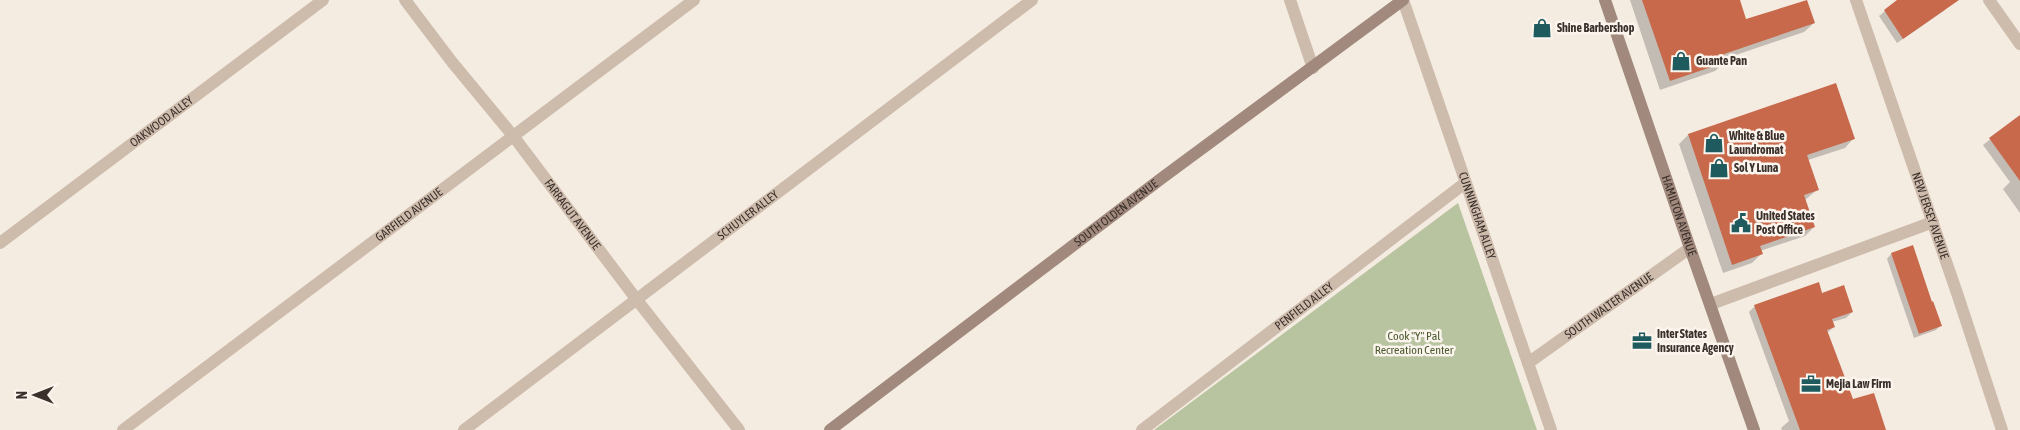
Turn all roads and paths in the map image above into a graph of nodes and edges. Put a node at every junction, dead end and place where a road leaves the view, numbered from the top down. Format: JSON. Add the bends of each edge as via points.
{"nodes":[{"id":1,"x":323,"y":0,"type":"edge"},
{"id":2,"x":405,"y":0,"type":"edge"},
{"id":3,"x":694,"y":0,"type":"edge"},
{"id":4,"x":1032,"y":0,"type":"edge"},
{"id":5,"x":1290,"y":0,"type":"edge"},
{"id":6,"x":1403,"y":0,"type":"edge"},
{"id":7,"x":1606,"y":0,"type":"edge"},
{"id":8,"x":1856,"y":0,"type":"edge"},
{"id":9,"x":1989,"y":0,"type":"edge"},
{"id":10,"x":2020,"y":44,"type":"edge"},
{"id":11,"x":1312,"y":68,"type":"junction"},
{"id":12,"x":514,"y":137,"type":"junction"},
{"id":13,"x":1465,"y":183,"type":"junction"},
{"id":14,"x":1932,"y":222,"type":"junction"},
{"id":15,"x":0,"y":243,"type":"edge"},
{"id":16,"x":1690,"y":248,"type":"junction"},
{"id":17,"x":637,"y":300,"type":"junction"},
{"id":18,"x":1711,"y":304,"type":"junction"},
{"id":19,"x":1528,"y":363,"type":"junction"},
{"id":20,"x":123,"y":430,"type":"edge"},
{"id":21,"x":464,"y":430,"type":"edge"},
{"id":22,"x":739,"y":430,"type":"edge"},
{"id":23,"x":830,"y":430,"type":"edge"},
{"id":24,"x":1142,"y":430,"type":"edge"},
{"id":25,"x":1550,"y":430,"type":"edge"},
{"id":26,"x":1754,"y":430,"type":"edge"},
{"id":27,"x":2002,"y":430,"type":"edge"}],
"edges":[{"from":1,"to":15,"type":"street","name":"OAKWOOD ALLEY"},
{"from":2,"to":12,"type":"street","name":"FARRAGUT AVENUE"},
{"from":3,"to":12,"type":"street","name":"GARFIELD AVENUE"},
{"from":4,"to":17,"type":"street","name":"SCHUYLER ALLEY"},
{"from":5,"to":11,"type":"street"},
{"from":6,"to":11,"type":"main road","name":"SOUTH OLDEN AVENUE"},
{"from":6,"to":13,"type":"street","name":"CUNNINGHAM ALLEY"},
{"from":7,"to":16,"type":"main road","name":"HAMILTON AVENUE"},
{"from":8,"to":14,"type":"street","name":"NEW JERSEY AVENUE"},
{"from":9,"to":10,"type":"street"},
{"from":11,"to":23,"type":"main road","name":"SOUTH OLDEN AVENUE"},
{"from":12,"to":17,"type":"street","name":"FARRAGUT AVENUE"},
{"from":12,"to":20,"type":"street","name":"GARFIELD AVENUE"},
{"from":13,"to":19,"type":"street","name":"CUNNINGHAM ALLEY"},
{"from":13,"to":24,"type":"street","name":"PENFIELD ALLEY"},
{"from":14,"to":18,"type":"street"},
{"from":14,"to":27,"type":"street","name":"NEW JERSEY AVENUE"},
{"from":16,"to":18,"type":"main road","name":"HAMILTON AVENUE"},
{"from":16,"to":19,"type":"street","name":"SOUTH WALTER AVENUE"},
{"from":17,"to":21,"type":"street","name":"SCHUYLER ALLEY"},
{"from":17,"to":22,"type":"street","name":"FARRAGUT AVENUE"},
{"from":18,"to":26,"type":"main road","name":"HAMILTON AVENUE"},
{"from":19,"to":25,"type":"street","name":"CUNNINGHAM ALLEY"}]}
